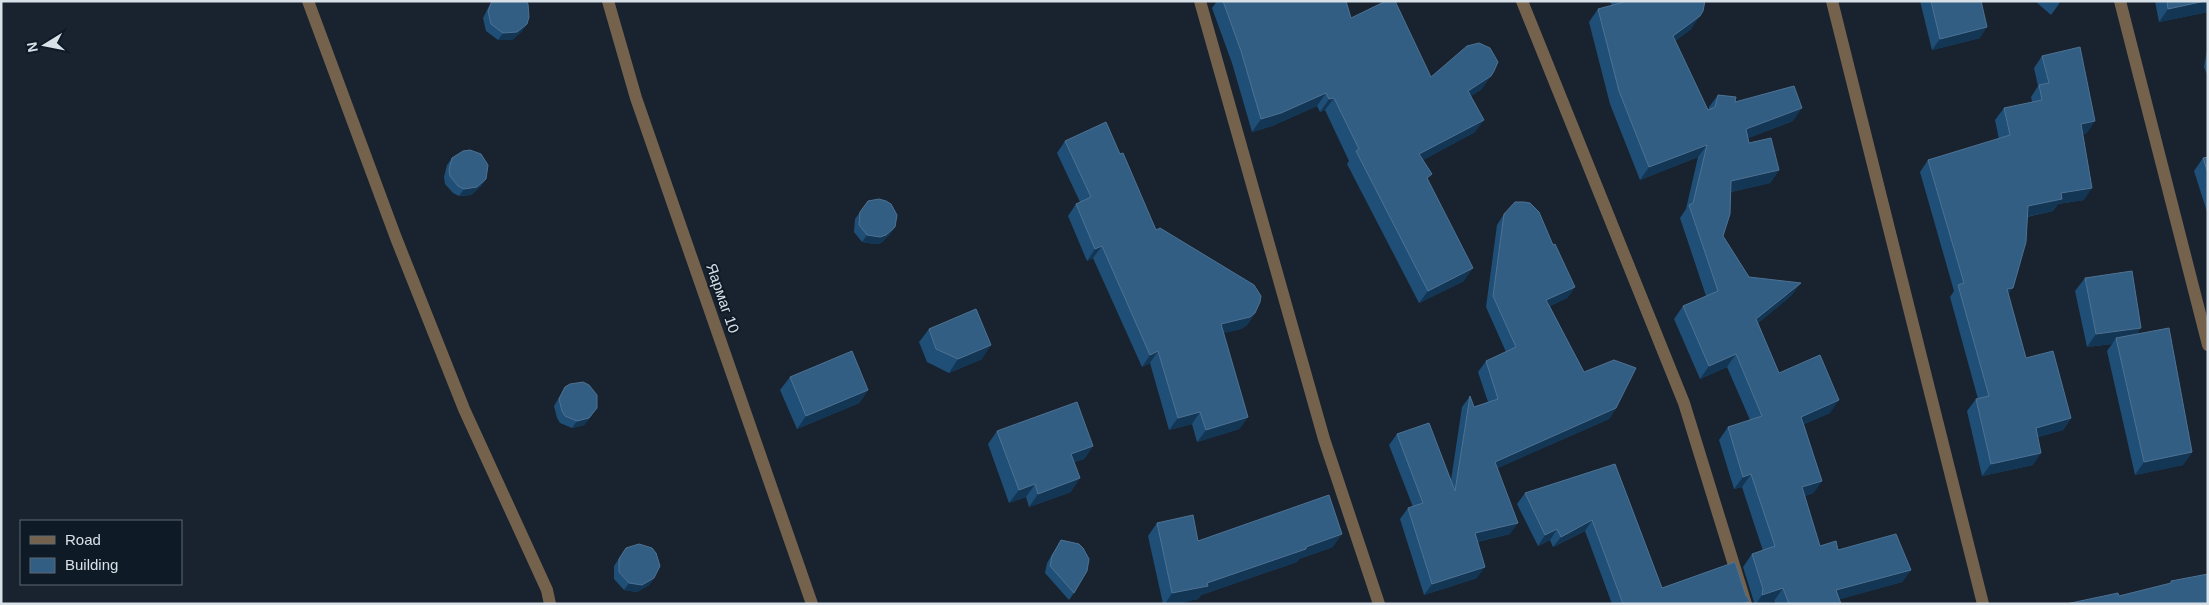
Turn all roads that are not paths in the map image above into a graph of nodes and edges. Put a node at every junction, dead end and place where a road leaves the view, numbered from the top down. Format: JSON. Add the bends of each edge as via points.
{"nodes":[{"id":1,"x":308,"y":1,"type":"edge"},
{"id":2,"x":608,"y":1,"type":"edge"},
{"id":3,"x":1200,"y":1,"type":"edge"},
{"id":4,"x":1522,"y":1,"type":"edge"},
{"id":5,"x":1832,"y":1,"type":"edge"},
{"id":6,"x":2120,"y":1,"type":"edge"},
{"id":7,"x":2208,"y":345,"type":"edge"},
{"id":8,"x":550,"y":604,"type":"edge"},
{"id":9,"x":812,"y":604,"type":"edge"},
{"id":10,"x":1379,"y":604,"type":"edge"},
{"id":11,"x":1746,"y":604,"type":"edge"},
{"id":12,"x":1983,"y":604,"type":"edge"}],
"edges":[{"from":1,"to":8,"type":"street","via":[[464,409],[547,590]]},
{"from":2,"to":9,"type":"street","name":"Яармаг 10","via":[[636,98]]},
{"from":3,"to":10,"type":"street","via":[[1324,439]]},
{"from":4,"to":11,"type":"street","via":[[1684,403]]},
{"from":5,"to":12,"type":"street"},
{"from":6,"to":7,"type":"street"}]}
